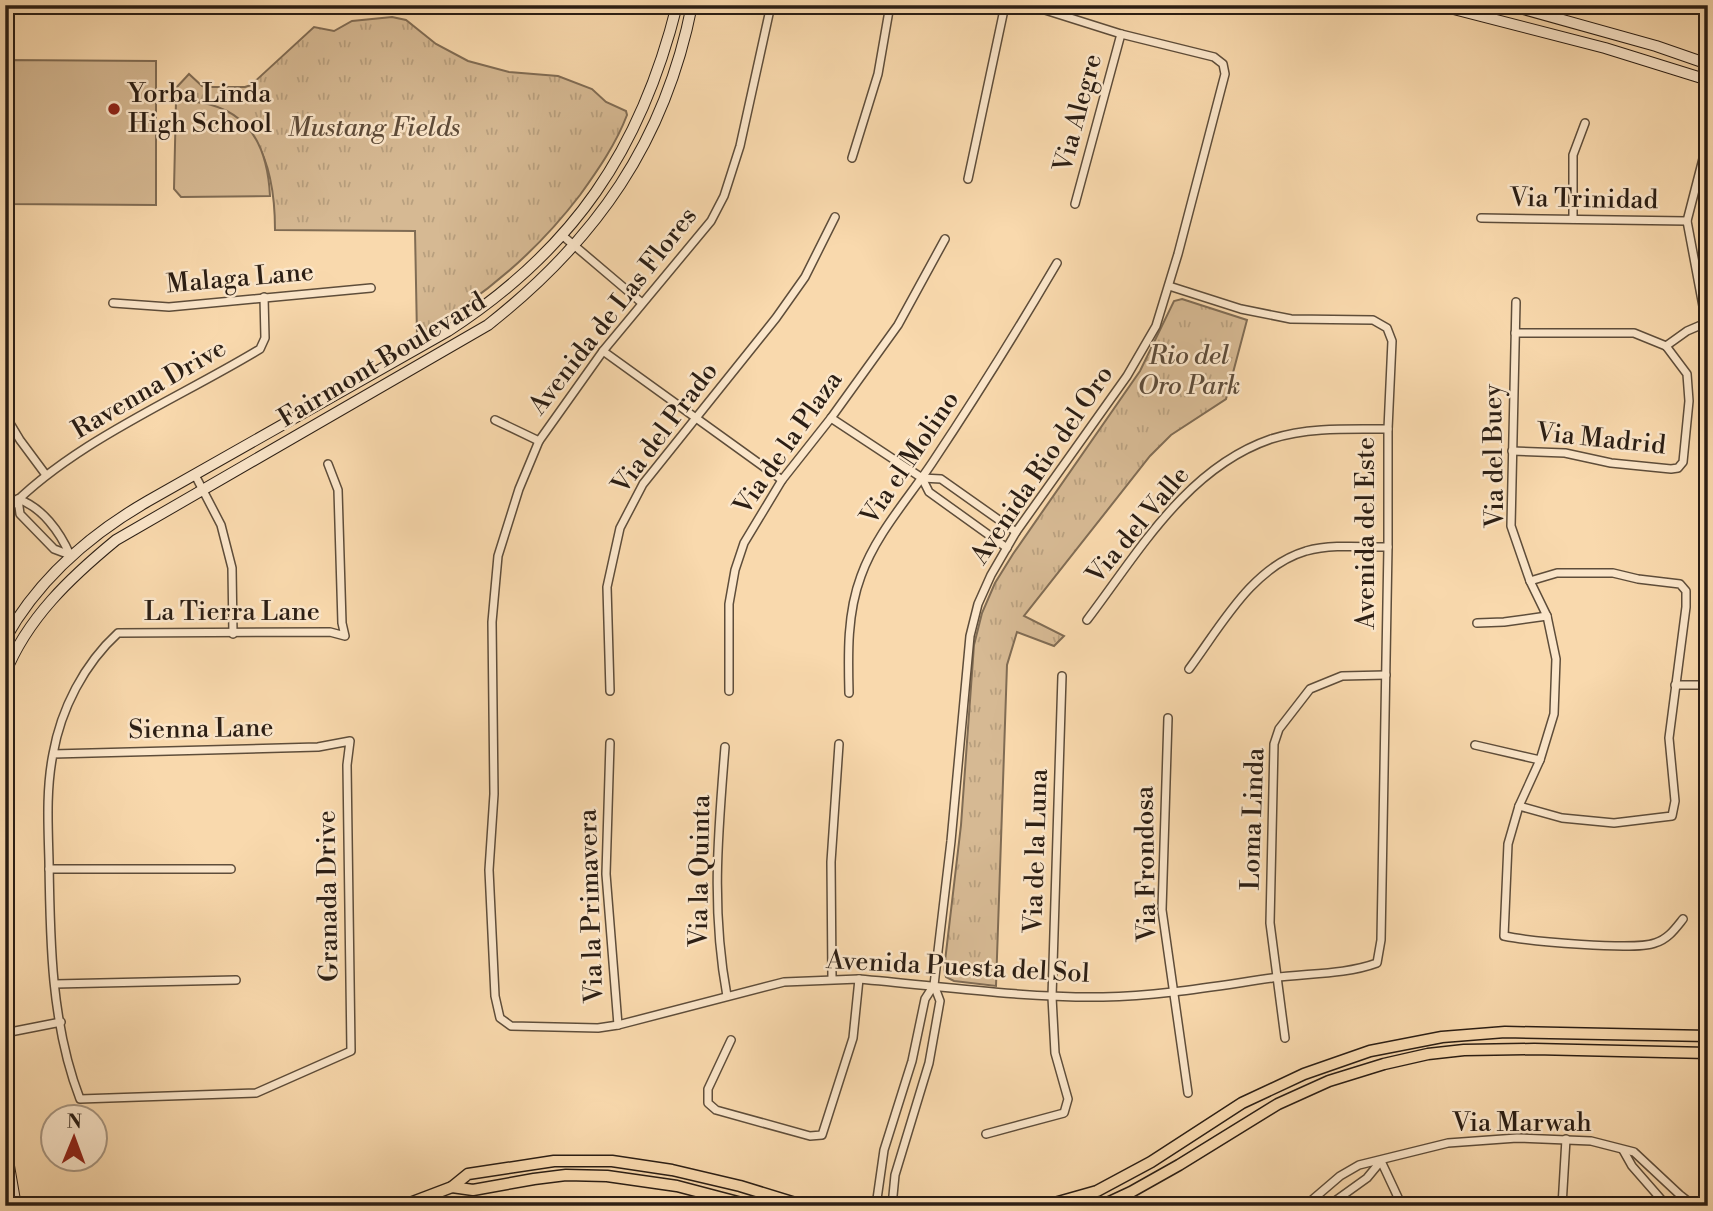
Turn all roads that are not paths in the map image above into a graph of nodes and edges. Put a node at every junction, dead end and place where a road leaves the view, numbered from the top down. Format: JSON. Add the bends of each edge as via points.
{"nodes":[{"id":1,"x":677,"y":5,"type":"edge"},
{"id":2,"x":692,"y":5,"type":"edge"},
{"id":3,"x":771,"y":5,"type":"edge"},
{"id":4,"x":890,"y":5,"type":"edge"},
{"id":5,"x":1006,"y":5,"type":"edge"},
{"id":6,"x":1437,"y":5,"type":"edge"},
{"id":7,"x":1509,"y":5,"type":"edge"},
{"id":8,"x":1121,"y":34,"type":"junction"},
{"id":9,"x":1708,"y":64,"type":"edge"},
{"id":10,"x":1708,"y":80,"type":"edge"},
{"id":11,"x":643,"y":110,"type":"junction"},
{"id":12,"x":658,"y":116,"type":"junction"},
{"id":13,"x":1585,"y":123,"type":"dead end"},
{"id":14,"x":1705,"y":151,"type":"dead end"},
{"id":15,"x":852,"y":158,"type":"dead end"},
{"id":16,"x":968,"y":179,"type":"dead end"},
{"id":17,"x":1074,"y":204,"type":"dead end"},
{"id":18,"x":835,"y":217,"type":"dead end"},
{"id":19,"x":1481,"y":218,"type":"dead end"},
{"id":20,"x":1573,"y":219,"type":"junction"},
{"id":21,"x":1687,"y":221,"type":"junction"},
{"id":22,"x":564,"y":236,"type":"junction"},
{"id":23,"x":945,"y":239,"type":"dead end"},
{"id":24,"x":575,"y":246,"type":"junction"},
{"id":25,"x":1057,"y":263,"type":"dead end"},
{"id":26,"x":1169,"y":286,"type":"junction"},
{"id":27,"x":370,"y":288,"type":"dead end"},
{"id":28,"x":264,"y":297,"type":"junction"},
{"id":29,"x":1516,"y":302,"type":"dead end"},
{"id":30,"x":113,"y":303,"type":"dead end"},
{"id":31,"x":642,"y":303,"type":"junction"},
{"id":32,"x":1707,"y":322,"type":"edge"},
{"id":33,"x":1515,"y":332,"type":"junction"},
{"id":34,"x":1666,"y":346,"type":"junction"},
{"id":35,"x":603,"y":351,"type":"junction"},
{"id":36,"x":5,"y":415,"type":"edge"},
{"id":37,"x":695,"y":417,"type":"junction"},
{"id":38,"x":831,"y":418,"type":"junction"},
{"id":39,"x":495,"y":420,"type":"dead end"},
{"id":40,"x":1388,"y":429,"type":"junction"},
{"id":41,"x":539,"y":441,"type":"junction"},
{"id":42,"x":1512,"y":451,"type":"junction"},
{"id":43,"x":328,"y":464,"type":"dead end"},
{"id":44,"x":46,"y":475,"type":"junction"},
{"id":45,"x":195,"y":475,"type":"junction"},
{"id":46,"x":922,"y":478,"type":"junction"},
{"id":47,"x":782,"y":480,"type":"junction"},
{"id":48,"x":202,"y":489,"type":"junction"},
{"id":49,"x":18,"y":499,"type":"junction"},
{"id":50,"x":5,"y":513,"type":"edge"},
{"id":51,"x":1016,"y":532,"type":"junction"},
{"id":52,"x":1388,"y":547,"type":"junction"},
{"id":53,"x":1007,"y":548,"type":"junction"},
{"id":54,"x":70,"y":555,"type":"junction"},
{"id":55,"x":82,"y":568,"type":"junction"},
{"id":56,"x":1530,"y":581,"type":"junction"},
{"id":57,"x":1547,"y":616,"type":"junction"},
{"id":58,"x":1087,"y":620,"type":"dead end"},
{"id":59,"x":1476,"y":623,"type":"dead end"},
{"id":60,"x":233,"y":634,"type":"junction"},
{"id":61,"x":5,"y":639,"type":"edge"},
{"id":62,"x":1189,"y":669,"type":"dead end"},
{"id":63,"x":5,"y":674,"type":"edge"},
{"id":64,"x":1386,"y":675,"type":"junction"},
{"id":65,"x":1062,"y":676,"type":"dead end"},
{"id":66,"x":1675,"y":685,"type":"junction"},
{"id":67,"x":1708,"y":685,"type":"edge"},
{"id":68,"x":610,"y":691,"type":"dead end"},
{"id":69,"x":729,"y":691,"type":"dead end"},
{"id":70,"x":849,"y":693,"type":"dead end"},
{"id":71,"x":1168,"y":718,"type":"dead end"},
{"id":72,"x":350,"y":741,"type":"joint"},
{"id":73,"x":610,"y":743,"type":"dead end"},
{"id":74,"x":839,"y":744,"type":"dead end"},
{"id":75,"x":1475,"y":745,"type":"dead end"},
{"id":76,"x":725,"y":747,"type":"dead end"},
{"id":77,"x":53,"y":754,"type":"junction"},
{"id":78,"x":1540,"y":760,"type":"junction"},
{"id":79,"x":1519,"y":806,"type":"junction"},
{"id":80,"x":49,"y":869,"type":"junction"},
{"id":81,"x":231,"y":869,"type":"dead end"},
{"id":82,"x":1683,"y":919,"type":"dead end"},
{"id":83,"x":1377,"y":963,"type":"joint"},
{"id":84,"x":1276,"y":977,"type":"junction"},
{"id":85,"x":832,"y":978,"type":"junction"},
{"id":86,"x":859,"y":979,"type":"junction"},
{"id":87,"x":236,"y":980,"type":"dead end"},
{"id":88,"x":55,"y":984,"type":"junction"},
{"id":89,"x":934,"y":985,"type":"junction"},
{"id":90,"x":1172,"y":992,"type":"junction"},
{"id":91,"x":727,"y":996,"type":"junction"},
{"id":92,"x":1052,"y":997,"type":"junction"},
{"id":93,"x":500,"y":1018,"type":"joint"},
{"id":94,"x":61,"y":1022,"type":"junction"},
{"id":95,"x":618,"y":1025,"type":"junction"},
{"id":96,"x":5,"y":1033,"type":"edge"},
{"id":97,"x":1708,"y":1036,"type":"edge"},
{"id":98,"x":1286,"y":1038,"type":"dead end"},
{"id":99,"x":731,"y":1040,"type":"dead end"},
{"id":100,"x":1708,"y":1053,"type":"edge"},
{"id":101,"x":1188,"y":1093,"type":"dead end"},
{"id":102,"x":986,"y":1134,"type":"dead end"},
{"id":103,"x":1566,"y":1139,"type":"junction"},
{"id":104,"x":5,"y":1143,"type":"edge"},
{"id":105,"x":1623,"y":1150,"type":"junction"},
{"id":106,"x":566,"y":1161,"type":"junction"},
{"id":107,"x":1381,"y":1161,"type":"junction"},
{"id":108,"x":566,"y":1175,"type":"junction"},
{"id":109,"x":452,"y":1187,"type":"junction"},
{"id":110,"x":16,"y":1206,"type":"edge"},
{"id":111,"x":402,"y":1206,"type":"edge"},
{"id":112,"x":752,"y":1206,"type":"edge"},
{"id":113,"x":805,"y":1206,"type":"edge"},
{"id":114,"x":876,"y":1206,"type":"edge"},
{"id":115,"x":892,"y":1206,"type":"edge"},
{"id":116,"x":1044,"y":1206,"type":"edge"},
{"id":117,"x":1101,"y":1206,"type":"edge"},
{"id":118,"x":1305,"y":1206,"type":"edge"},
{"id":119,"x":1328,"y":1206,"type":"edge"},
{"id":120,"x":1402,"y":1206,"type":"edge"},
{"id":121,"x":1562,"y":1206,"type":"edge"},
{"id":122,"x":1667,"y":1206,"type":"edge"},
{"id":123,"x":1694,"y":1206,"type":"edge"}],
"edges":[{"from":1,"to":11,"type":"main road","name":"Fairmont Boulevard"},
{"from":2,"to":12,"type":"main road","name":"Fairmont Boulevard"},
{"from":3,"to":31,"type":"street","name":"Avenida de Las Flores","via":[[740,146],[724,195],[711,221]]},
{"from":4,"to":15,"type":"street","via":[[878,74]]},
{"from":5,"to":8,"type":"street","via":[[1045,10]]},
{"from":5,"to":16,"type":"street"},
{"from":6,"to":10,"type":"main road","via":[[1605,47]]},
{"from":7,"to":9,"type":"main road"},
{"from":8,"to":17,"type":"street","name":"Via Alegre"},
{"from":8,"to":26,"type":"street","name":"Avenida Rio del Oro","via":[[1214,57],[1223,64],[1225,74]]},
{"from":11,"to":12,"type":"main road"},
{"from":11,"to":22,"type":"main road","name":"Fairmont Boulevard","via":[[626,146]]},
{"from":12,"to":24,"type":"main road","name":"Fairmont Boulevard","via":[[608,205]]},
{"from":13,"to":20,"type":"street","via":[[1573,155]]},
{"from":14,"to":21,"type":"street"},
{"from":18,"to":37,"type":"street","name":"Via del Prado","via":[[805,277]]},
{"from":19,"to":20,"type":"street","name":"Via Trinidad"},
{"from":20,"to":21,"type":"street","name":"Via Trinidad"},
{"from":21,"to":32,"type":"street"},
{"from":22,"to":24,"type":"street"},
{"from":22,"to":45,"type":"main road","name":"Fairmont Boulevard","via":[[471,317]]},
{"from":23,"to":38,"type":"street","name":"Via de la Plaza","via":[[898,325]]},
{"from":24,"to":31,"type":"street"},
{"from":24,"to":48,"type":"main road","name":"Fairmont Boulevard","via":[[488,325]]},
{"from":25,"to":46,"type":"street","name":"Via el Molino","via":[[994,370]]},
{"from":26,"to":40,"type":"street","name":"Avenida del Este","via":[[1254,312],[1291,319],[1373,320],[1387,328],[1392,341]]},
{"from":26,"to":51,"type":"street","name":"Avenida Rio del Oro","via":[[1156,326],[1127,376]]},
{"from":27,"to":28,"type":"street","name":"Malaga Lane"},
{"from":28,"to":30,"type":"street","name":"Malaga Lane","via":[[169,307]]},
{"from":28,"to":44,"type":"street","name":"Ravenna Drive","via":[[265,338],[260,349]]},
{"from":29,"to":33,"type":"street","name":"Via del Buey"},
{"from":31,"to":35,"type":"street","name":"Avenida de Las Flores"},
{"from":32,"to":34,"type":"street"},
{"from":33,"to":34,"type":"street","via":[[1634,333]]},
{"from":33,"to":42,"type":"street","name":"Via del Buey"},
{"from":34,"to":42,"type":"street","name":"Via Madrid","via":[[1687,374],[1689,401],[1683,462],[1678,468]]},
{"from":35,"to":37,"type":"street"},
{"from":35,"to":41,"type":"street","name":"Avenida de Las Flores"},
{"from":36,"to":44,"type":"street"},
{"from":37,"to":47,"type":"street"},
{"from":37,"to":68,"type":"street","name":"Via del Prado","via":[[643,485],[620,528],[607,587]]},
{"from":38,"to":46,"type":"street"},
{"from":38,"to":47,"type":"street","name":"Via de la Plaza"},
{"from":39,"to":41,"type":"street"},
{"from":40,"to":52,"type":"street","name":"Avenida del Este"},
{"from":40,"to":58,"type":"street","name":"Via del Valle","via":[[1322,429],[1272,439],[1232,457],[1204,476],[1174,506]]},
{"from":41,"to":93,"type":"street","name":"Avenida de Las Flores","via":[[498,556],[492,622],[494,781],[489,870]]},
{"from":42,"to":56,"type":"street","name":"Via del Buey","via":[[1511,526]]},
{"from":43,"to":60,"type":"street","name":"La Tierra Lane","via":[[338,490],[345,636],[330,632]]},
{"from":44,"to":49,"type":"street","name":"Ravenna Drive"},
{"from":45,"to":48,"type":"street"},
{"from":45,"to":54,"type":"main road","name":"Fairmont Boulevard","via":[[122,516]]},
{"from":46,"to":51,"type":"street","via":[[941,479]]},
{"from":46,"to":53,"type":"street","via":[[929,492]]},
{"from":46,"to":70,"type":"street","name":"Via el Molino","via":[[885,530],[861,576],[848,645]]},
{"from":47,"to":69,"type":"street","name":"Via de la Plaza","via":[[744,543],[735,570],[729,604]]},
{"from":48,"to":55,"type":"main road","name":"Fairmont Boulevard","via":[[116,540]]},
{"from":48,"to":60,"type":"street","via":[[221,525],[232,568]]},
{"from":49,"to":50,"type":"street","name":"Ravenna Drive"},
{"from":49,"to":54,"type":"street","via":[[32,504],[63,539]]},
{"from":49,"to":54,"type":"street","via":[[20,514],[54,549]]},
{"from":51,"to":53,"type":"street","name":"Avenida Rio del Oro"},
{"from":52,"to":62,"type":"street","via":[[1331,547],[1305,552],[1277,566],[1242,596]]},
{"from":52,"to":64,"type":"street","name":"Avenida del Este"},
{"from":53,"to":89,"type":"street","name":"Avenida Rio del Oro","via":[[978,604],[970,636]]},
{"from":54,"to":55,"type":"main road"},
{"from":54,"to":61,"type":"main road","name":"Fairmont Boulevard","via":[[28,603]]},
{"from":55,"to":63,"type":"main road","name":"Fairmont Boulevard","via":[[43,610]]},
{"from":56,"to":57,"type":"street","name":"Via del Buey"},
{"from":56,"to":66,"type":"street","via":[[1557,573],[1614,573],[1680,584],[1686,591],[1686,607]]},
{"from":57,"to":59,"type":"street"},
{"from":57,"to":78,"type":"street","name":"Via del Buey","via":[[1556,659],[1554,714]]},
{"from":60,"to":77,"type":"street","name":"La Tierra Lane","via":[[118,633],[83,676],[67,707]]},
{"from":64,"to":83,"type":"street","name":"Avenida del Este"},
{"from":64,"to":84,"type":"street","name":"Loma Linda","via":[[1342,676],[1310,689],[1279,729],[1274,744],[1270,923]]},
{"from":65,"to":92,"type":"street","name":"Via de la Luna"},
{"from":66,"to":67,"type":"street"},
{"from":66,"to":79,"type":"street","via":[[1668,738],[1675,801],[1672,816],[1615,823],[1562,818]]},
{"from":71,"to":90,"type":"street","name":"Via Frondosa","via":[[1162,910]]},
{"from":72,"to":77,"type":"street","name":"Sienna Lane","via":[[318,747]]},
{"from":72,"to":94,"type":"street","name":"Granada Drive","via":[[351,1051],[256,1093],[80,1099]]},
{"from":73,"to":95,"type":"street","name":"Via la Primavera","via":[[606,874]]},
{"from":74,"to":85,"type":"street","via":[[831,862]]},
{"from":75,"to":78,"type":"street"},
{"from":76,"to":91,"type":"street","name":"Via la Quinta","via":[[716,891]]},
{"from":77,"to":80,"type":"street"},
{"from":78,"to":79,"type":"street","name":"Via del Buey"},
{"from":79,"to":82,"type":"street","name":"Via del Buey","via":[[1508,844],[1504,936],[1654,944],[1672,934]]},
{"from":80,"to":81,"type":"street"},
{"from":80,"to":88,"type":"street"},
{"from":83,"to":84,"type":"street","name":"Avenida Puesta del Sol","via":[[1360,969]]},
{"from":84,"to":90,"type":"street","name":"Avenida Puesta del Sol"},
{"from":84,"to":98,"type":"street","name":"Loma Linda"},
{"from":85,"to":86,"type":"street","name":"Avenida Puesta del Sol"},
{"from":85,"to":91,"type":"street","name":"Avenida Puesta del Sol","via":[[784,982]]},
{"from":86,"to":89,"type":"street","name":"Avenida Puesta del Sol"},
{"from":86,"to":99,"type":"street","via":[[853,1038],[822,1135],[797,1133],[716,1110],[708,1103],[708,1089]]},
{"from":87,"to":88,"type":"street"},
{"from":88,"to":94,"type":"street"},
{"from":89,"to":92,"type":"street","name":"Avenida Puesta del Sol"},
{"from":89,"to":114,"type":"street","name":"Avenida Rio del Oro","via":[[925,999],[912,1061],[884,1150]]},
{"from":89,"to":115,"type":"street","name":"Avenida Rio del Oro","via":[[940,1002],[929,1063],[895,1175]]},
{"from":90,"to":92,"type":"street","name":"Avenida Puesta del Sol"},
{"from":90,"to":101,"type":"street","name":"Via Frondosa"},
{"from":91,"to":95,"type":"street","name":"Avenida Puesta del Sol"},
{"from":92,"to":102,"type":"street","name":"Via de la Luna","via":[[1055,1054],[1068,1098],[1064,1113]]},
{"from":93,"to":95,"type":"street","name":"Avenida Puesta del Sol","via":[[521,1027]]},
{"from":94,"to":96,"type":"street"},
{"from":97,"to":116,"type":"main road","via":[[1505,1032],[1442,1037],[1370,1051],[1304,1074],[1242,1103],[1152,1162],[1097,1191]]},
{"from":100,"to":117,"type":"main road","via":[[1464,1051],[1384,1064],[1329,1081],[1278,1104],[1180,1165]]},
{"from":103,"to":105,"type":"street","name":"Via Marwah","via":[[1591,1140]]},
{"from":103,"to":107,"type":"street","name":"Via Marwah","via":[[1468,1140]]},
{"from":103,"to":121,"type":"street"},
{"from":104,"to":110,"type":"main road"},
{"from":105,"to":122,"type":"street","name":"Via Marwah"},
{"from":105,"to":123,"type":"street","name":"Via Marwah","via":[[1641,1157]]},
{"from":106,"to":108,"type":"main road"},
{"from":106,"to":109,"type":"main road","via":[[468,1174]]},
{"from":106,"to":113,"type":"main road","via":[[612,1161],[672,1170]]},
{"from":107,"to":118,"type":"street","name":"Via Marwah","via":[[1349,1170]]},
{"from":107,"to":119,"type":"street","name":"Via Marwah","via":[[1367,1178]]},
{"from":107,"to":120,"type":"street"},
{"from":108,"to":109,"type":"main road","via":[[473,1190]]},
{"from":108,"to":112,"type":"main road","via":[[647,1180]]},
{"from":109,"to":111,"type":"main road"}]}
